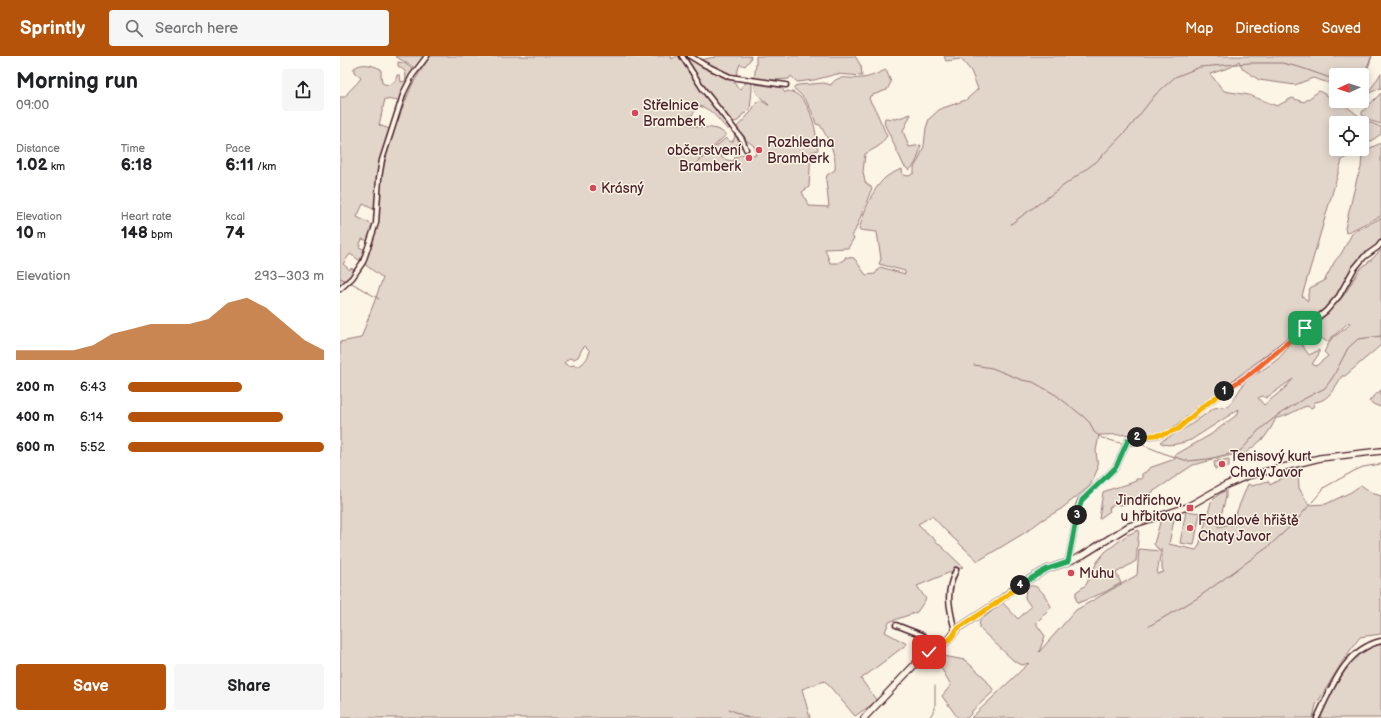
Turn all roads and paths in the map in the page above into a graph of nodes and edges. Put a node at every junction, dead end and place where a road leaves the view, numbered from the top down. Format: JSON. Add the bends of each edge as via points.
{"nodes":[{"id":1,"x":427,"y":56,"type":"edge"},
{"id":2,"x":682,"y":56,"type":"edge"},
{"id":3,"x":690,"y":56,"type":"edge"},
{"id":4,"x":786,"y":84,"type":"dead end"},
{"id":5,"x":746,"y":149,"type":"dead end"},
{"id":6,"x":1381,"y":243,"type":"edge"},
{"id":7,"x":340,"y":289,"type":"edge"},
{"id":8,"x":1381,"y":451,"type":"edge"},
{"id":9,"x":1068,"y":562,"type":"junction"},
{"id":10,"x":956,"y":570,"type":"dead end"},
{"id":11,"x":896,"y":625,"type":"dead end"},
{"id":12,"x":955,"y":631,"type":"junction"},
{"id":13,"x":1381,"y":641,"type":"edge"},
{"id":14,"x":933,"y":649,"type":"junction"},
{"id":15,"x":864,"y":718,"type":"edge"},
{"id":16,"x":1317,"y":718,"type":"edge"}],
"edges":[{"from":1,"to":7,"type":"street","via":[[404,92],[382,160],[376,223],[363,262],[352,278]]},
{"from":2,"to":5,"type":"street","via":[[703,89],[742,139]]},
{"from":3,"to":4,"type":"street","via":[[730,77]]},
{"from":6,"to":9,"type":"street","via":[[1354,269],[1339,296],[1326,311],[1250,374],[1200,409],[1178,429],[1165,434],[1128,440],[1116,467],[1079,505]]},
{"from":8,"to":9,"type":"street","via":[[1320,458],[1247,476],[1187,507],[1129,526]]},
{"from":9,"to":12,"type":"street","via":[[1047,569],[1016,587]]},
{"from":10,"to":12,"type":"street","via":[[948,597]]},
{"from":11,"to":14,"type":"street","via":[[922,635]]},
{"from":12,"to":14,"type":"street","via":[[945,643]]},
{"from":13,"to":16,"type":"street","via":[[1358,650],[1340,671]]},
{"from":14,"to":15,"type":"street","via":[[920,659]]}]}
